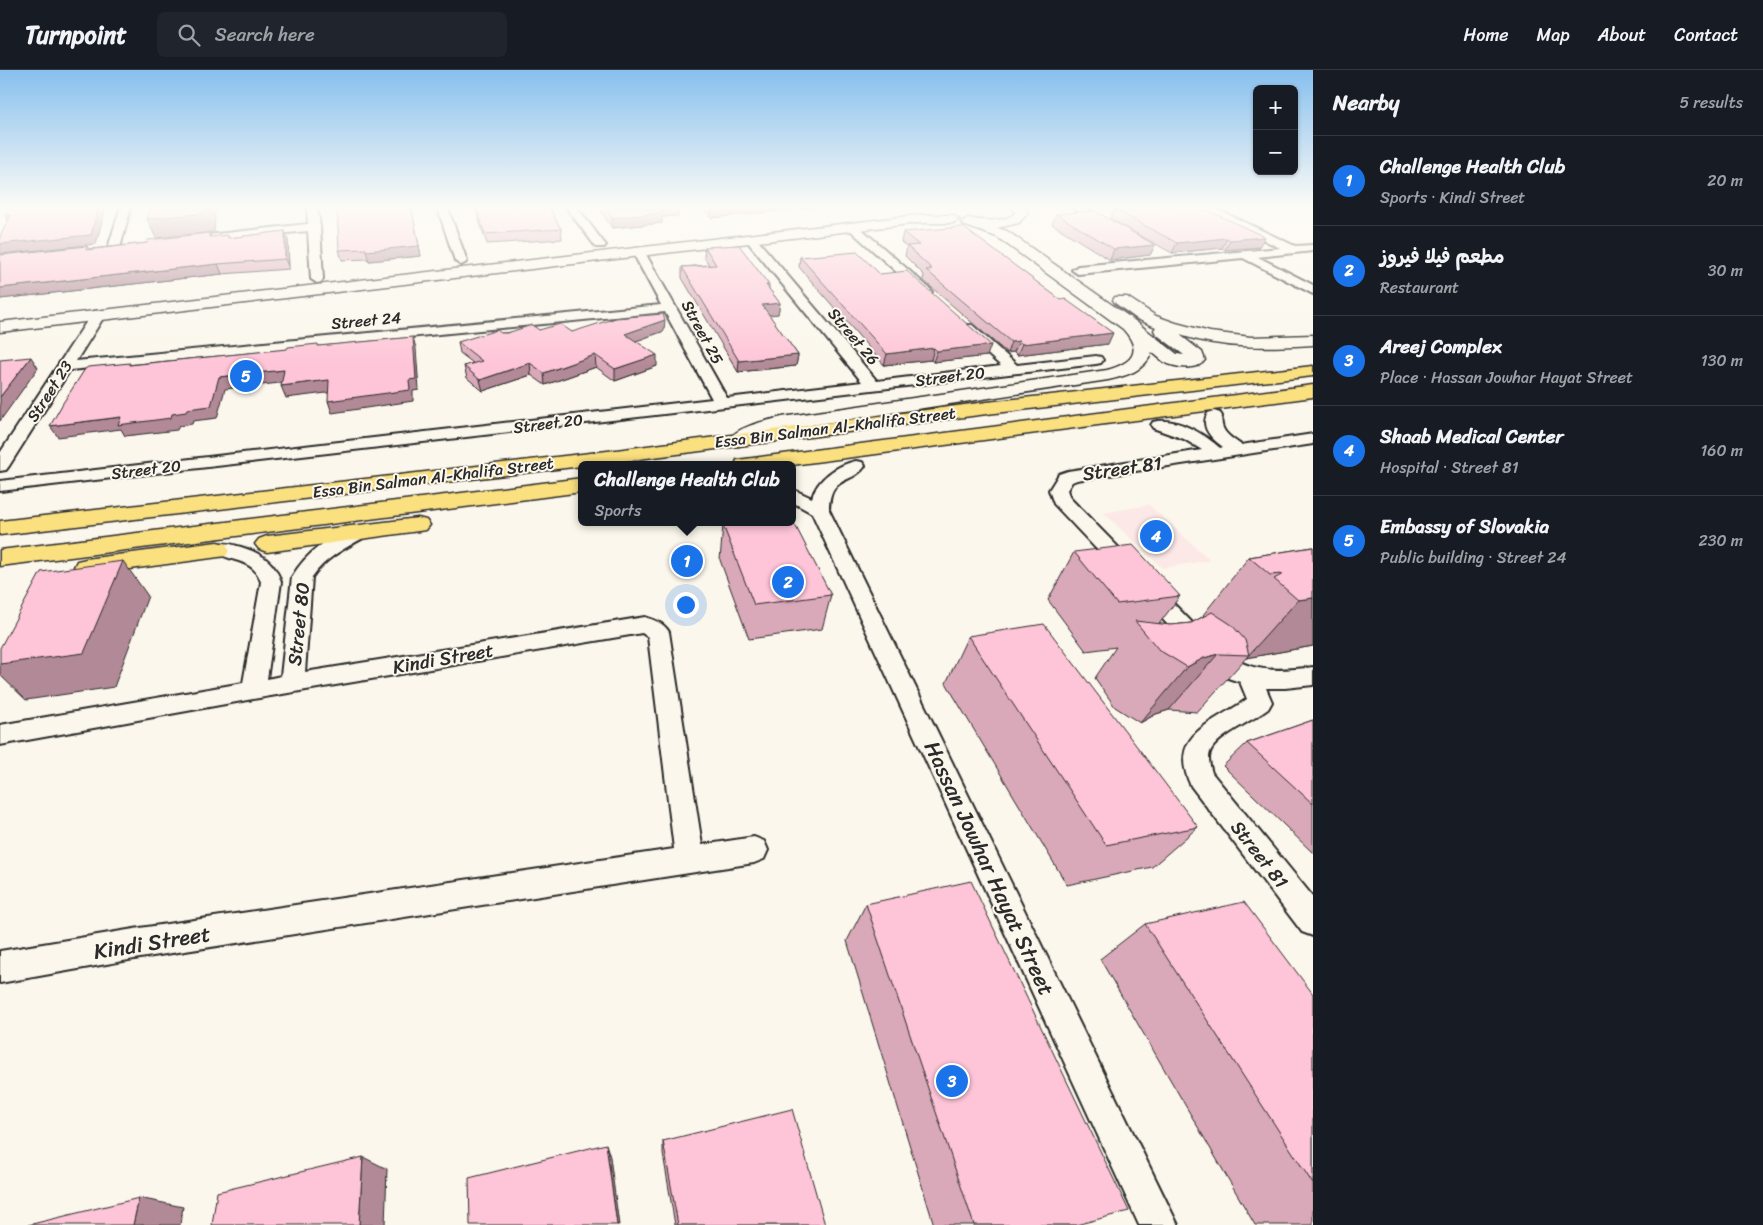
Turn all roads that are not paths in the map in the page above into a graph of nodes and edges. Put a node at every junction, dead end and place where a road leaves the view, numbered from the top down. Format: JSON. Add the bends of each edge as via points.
{"nodes":[{"id":1,"x":316,"y":260,"type":"edge"},
{"id":2,"x":521,"y":260,"type":"edge"},
{"id":3,"x":643,"y":260,"type":"edge"},
{"id":4,"x":768,"y":260,"type":"edge"},
{"id":5,"x":891,"y":260,"type":"edge"},
{"id":6,"x":1042,"y":260,"type":"edge"},
{"id":7,"x":1063,"y":260,"type":"edge"},
{"id":8,"x":1186,"y":260,"type":"edge"},
{"id":9,"x":1255,"y":260,"type":"edge"},
{"id":10,"x":460,"y":261,"type":"joint"},
{"id":11,"x":513,"y":261,"type":"junction"},
{"id":12,"x":1173,"y":261,"type":"joint"},
{"id":13,"x":1078,"y":270,"type":"junction"},
{"id":14,"x":317,"y":279,"type":"junction"},
{"id":15,"x":1313,"y":290,"type":"edge"},
{"id":16,"x":230,"y":294,"type":"junction"},
{"id":17,"x":184,"y":300,"type":"junction"},
{"id":18,"x":939,"y":303,"type":"edge"},
{"id":19,"x":670,"y":308,"type":"junction"},
{"id":20,"x":0,"y":316,"type":"edge"},
{"id":21,"x":98,"y":316,"type":"junction"},
{"id":22,"x":954,"y":316,"type":"edge"},
{"id":23,"x":1143,"y":326,"type":"junction"},
{"id":24,"x":0,"y":327,"type":"edge"},
{"id":25,"x":1313,"y":340,"type":"edge"},
{"id":26,"x":1096,"y":360,"type":"dead end"},
{"id":27,"x":65,"y":366,"type":"junction"},
{"id":28,"x":1013,"y":369,"type":"junction"},
{"id":29,"x":1313,"y":371,"type":"edge"},
{"id":30,"x":873,"y":386,"type":"junction"},
{"id":31,"x":1313,"y":391,"type":"edge"},
{"id":32,"x":722,"y":403,"type":"junction"},
{"id":33,"x":1313,"y":404,"type":"edge"},
{"id":34,"x":1214,"y":416,"type":"junction"},
{"id":35,"x":1159,"y":425,"type":"junction"},
{"id":36,"x":1313,"y":439,"type":"edge"},
{"id":37,"x":738,"y":440,"type":"junction"},
{"id":38,"x":1238,"y":450,"type":"junction"},
{"id":39,"x":1217,"y":454,"type":"junction"},
{"id":40,"x":776,"y":461,"type":"edge"},
{"id":41,"x":0,"y":466,"type":"edge"},
{"id":42,"x":856,"y":466,"type":"junction"},
{"id":43,"x":796,"y":474,"type":"edge"},
{"id":44,"x":0,"y":486,"type":"edge"},
{"id":45,"x":578,"y":486,"type":"edge"},
{"id":46,"x":796,"y":497,"type":"edge"},
{"id":47,"x":578,"y":503,"type":"edge"},
{"id":48,"x":820,"y":510,"type":"junction"},
{"id":49,"x":0,"y":528,"type":"edge"},
{"id":50,"x":358,"y":533,"type":"junction"},
{"id":51,"x":225,"y":549,"type":"junction"},
{"id":52,"x":0,"y":558,"type":"edge"},
{"id":53,"x":0,"y":567,"type":"edge"},
{"id":54,"x":1249,"y":676,"type":"junction"},
{"id":55,"x":1313,"y":676,"type":"edge"},
{"id":56,"x":292,"y":684,"type":"junction"},
{"id":57,"x":253,"y":690,"type":"junction"},
{"id":58,"x":0,"y":735,"type":"edge"},
{"id":59,"x":754,"y":850,"type":"dead end"},
{"id":60,"x":690,"y":860,"type":"junction"},
{"id":61,"x":1313,"y":921,"type":"edge"},
{"id":62,"x":0,"y":967,"type":"edge"},
{"id":63,"x":1159,"y":1225,"type":"edge"}],
"edges":[{"from":1,"to":14,"type":"street"},
{"from":2,"to":11,"type":"street"},
{"from":3,"to":19,"type":"street","name":"Street 25"},
{"from":4,"to":30,"type":"street","name":"Street 26"},
{"from":5,"to":18,"type":"street"},
{"from":6,"to":23,"type":"street"},
{"from":7,"to":13,"type":"street"},
{"from":8,"to":12,"type":"street"},
{"from":9,"to":15,"type":"street"},
{"from":10,"to":11,"type":"street"},
{"from":10,"to":14,"type":"street"},
{"from":11,"to":16,"type":"street"},
{"from":12,"to":13,"type":"street"},
{"from":13,"to":23,"type":"street","via":[[1105,289]]},
{"from":14,"to":16,"type":"street"},
{"from":16,"to":17,"type":"street"},
{"from":17,"to":20,"type":"street"},
{"from":17,"to":21,"type":"street"},
{"from":19,"to":27,"type":"street","name":"Street 24"},
{"from":19,"to":32,"type":"street","name":"Street 25"},
{"from":21,"to":24,"type":"street"},
{"from":21,"to":27,"type":"street","name":"Street 23"},
{"from":22,"to":28,"type":"street"},
{"from":23,"to":25,"type":"street","via":[[1234,342],[1267,344]]},
{"from":23,"to":37,"type":"street","via":[[1143,356],[1134,366],[1119,373],[800,420],[766,428]]},
{"from":26,"to":28,"type":"street","name":"Street 20"},
{"from":27,"to":41,"type":"street","name":"Street 23"},
{"from":28,"to":30,"type":"street","name":"Street 20"},
{"from":29,"to":37,"type":"highway","name":"Essa Bin Salman Al-Khalifa Street"},
{"from":30,"to":32,"type":"street","name":"Street 20"},
{"from":31,"to":40,"type":"highway","name":"Essa Bin Salman Al-Khalifa Street"},
{"from":32,"to":44,"type":"street","name":"Street 20"},
{"from":33,"to":34,"type":"highway"},
{"from":34,"to":35,"type":"highway"},
{"from":34,"to":38,"type":"street","via":[[1215,431]]},
{"from":35,"to":39,"type":"street","via":[[1187,432]]},
{"from":35,"to":42,"type":"highway"},
{"from":36,"to":38,"type":"street","name":"Street 81"},
{"from":37,"to":49,"type":"highway","name":"Essa Bin Salman Al-Khalifa Street"},
{"from":38,"to":39,"type":"street","name":"Street 81"},
{"from":39,"to":54,"type":"street","name":"Street 81","via":[[1074,475],[1061,482],[1058,494],[1216,660]]},
{"from":42,"to":43,"type":"highway"},
{"from":42,"to":48,"type":"street","via":[[826,486]]},
{"from":45,"to":52,"type":"highway","name":"Essa Bin Salman Al-Khalifa Street"},
{"from":46,"to":48,"type":"street"},
{"from":47,"to":50,"type":"highway"},
{"from":48,"to":63,"type":"street","name":"Hassan Jowhar Hayat Street"},
{"from":50,"to":51,"type":"highway"},
{"from":50,"to":56,"type":"street","name":"Street 80","via":[[317,557],[302,576]]},
{"from":51,"to":53,"type":"highway","via":[[66,569]]},
{"from":51,"to":57,"type":"street","name":"Street 80","via":[[262,564],[270,573],[271,588]]},
{"from":54,"to":55,"type":"street","name":"Street 81","via":[[1277,681]]},
{"from":54,"to":61,"type":"street","name":"Street 81","via":[[1260,702],[1244,715],[1207,734],[1195,755],[1195,766],[1200,778]]},
{"from":56,"to":57,"type":"street","name":"Kindi Street"},
{"from":56,"to":60,"type":"street","name":"Kindi Street","via":[[638,625],[652,627],[659,637]]},
{"from":57,"to":58,"type":"street","name":"Kindi Street"},
{"from":59,"to":60,"type":"street","name":"Kindi Street"},
{"from":60,"to":62,"type":"street","name":"Kindi Street"}]}
